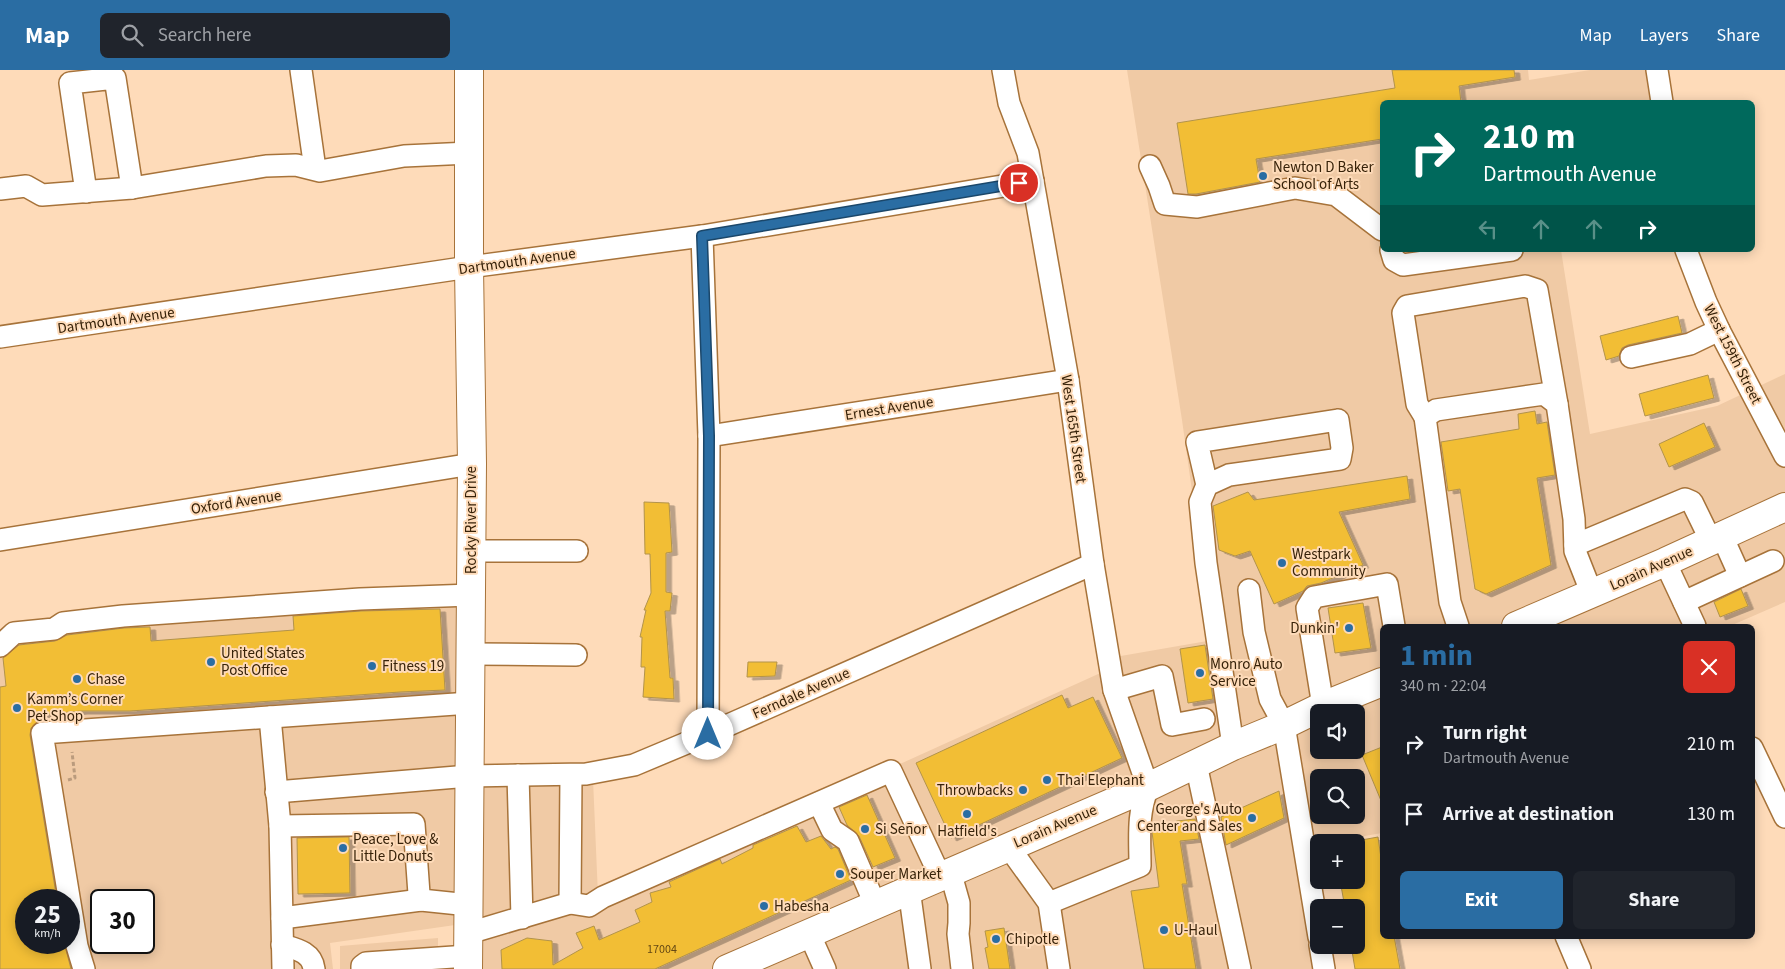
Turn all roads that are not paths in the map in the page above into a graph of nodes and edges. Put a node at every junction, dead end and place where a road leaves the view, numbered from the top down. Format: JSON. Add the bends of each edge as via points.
{"nodes":[{"id":1,"x":300,"y":70,"type":"edge"},
{"id":2,"x":469,"y":70,"type":"edge"},
{"id":3,"x":1003,"y":70,"type":"edge"},
{"id":4,"x":1657,"y":70,"type":"edge"},
{"id":5,"x":1662,"y":100,"type":"edge"},
{"id":6,"x":469,"y":153,"type":"junction"},
{"id":7,"x":1150,"y":166,"type":"dead end"},
{"id":8,"x":315,"y":168,"type":"junction"},
{"id":9,"x":1033,"y":181,"type":"junction"},
{"id":10,"x":132,"y":188,"type":"junction"},
{"id":11,"x":0,"y":189,"type":"edge"},
{"id":12,"x":86,"y":192,"type":"junction"},
{"id":13,"x":1380,"y":228,"type":"edge"},
{"id":14,"x":702,"y":236,"type":"junction"},
{"id":15,"x":1392,"y":252,"type":"edge"},
{"id":16,"x":1497,"y":252,"type":"edge"},
{"id":17,"x":1687,"y":252,"type":"edge"},
{"id":18,"x":469,"y":267,"type":"junction"},
{"id":19,"x":1719,"y":330,"type":"junction"},
{"id":20,"x":0,"y":337,"type":"edge"},
{"id":21,"x":1632,"y":357,"type":"dead end"},
{"id":22,"x":1068,"y":380,"type":"junction"},
{"id":23,"x":1557,"y":404,"type":"junction"},
{"id":24,"x":1425,"y":417,"type":"junction"},
{"id":25,"x":709,"y":436,"type":"junction"},
{"id":26,"x":1785,"y":456,"type":"edge"},
{"id":27,"x":472,"y":464,"type":"junction"},
{"id":28,"x":1207,"y":485,"type":"junction"},
{"id":29,"x":1785,"y":508,"type":"edge"},
{"id":30,"x":1716,"y":539,"type":"junction"},
{"id":31,"x":0,"y":540,"type":"edge"},
{"id":32,"x":1574,"y":545,"type":"junction"},
{"id":33,"x":471,"y":551,"type":"junction"},
{"id":34,"x":578,"y":551,"type":"dead end"},
{"id":35,"x":1773,"y":561,"type":"dead end"},
{"id":36,"x":1665,"y":562,"type":"junction"},
{"id":37,"x":1093,"y":564,"type":"junction"},
{"id":38,"x":1740,"y":576,"type":"junction"},
{"id":39,"x":1249,"y":590,"type":"dead end"},
{"id":40,"x":1592,"y":594,"type":"junction"},
{"id":41,"x":471,"y":595,"type":"junction"},
{"id":42,"x":1684,"y":602,"type":"junction"},
{"id":43,"x":1394,"y":624,"type":"edge"},
{"id":44,"x":1457,"y":624,"type":"edge"},
{"id":45,"x":1521,"y":624,"type":"edge"},
{"id":46,"x":1694,"y":624,"type":"edge"},
{"id":47,"x":0,"y":646,"type":"edge"},
{"id":48,"x":471,"y":654,"type":"junction"},
{"id":49,"x":576,"y":655,"type":"dead end"},
{"id":50,"x":1380,"y":683,"type":"edge"},
{"id":51,"x":1114,"y":690,"type":"junction"},
{"id":52,"x":470,"y":704,"type":"junction"},
{"id":53,"x":1323,"y":704,"type":"edge"},
{"id":54,"x":1328,"y":704,"type":"edge"},
{"id":55,"x":1310,"y":712,"type":"edge"},
{"id":56,"x":270,"y":718,"type":"junction"},
{"id":57,"x":1204,"y":719,"type":"dead end"},
{"id":58,"x":1284,"y":725,"type":"junction"},
{"id":59,"x":708,"y":734,"type":"junction"},
{"id":60,"x":1233,"y":746,"type":"junction"},
{"id":61,"x":1755,"y":754,"type":"edge"},
{"id":62,"x":1196,"y":764,"type":"junction"},
{"id":63,"x":518,"y":775,"type":"junction"},
{"id":64,"x":571,"y":775,"type":"junction"},
{"id":65,"x":469,"y":776,"type":"junction"},
{"id":66,"x":1148,"y":787,"type":"junction"},
{"id":67,"x":276,"y":792,"type":"junction"},
{"id":68,"x":819,"y":803,"type":"junction"},
{"id":69,"x":1785,"y":817,"type":"edge"},
{"id":70,"x":280,"y":826,"type":"junction"},
{"id":71,"x":1008,"y":846,"type":"junction"},
{"id":72,"x":945,"y":874,"type":"junction"},
{"id":73,"x":909,"y":889,"type":"junction"},
{"id":74,"x":1313,"y":899,"type":"edge"},
{"id":75,"x":422,"y":900,"type":"junction"},
{"id":76,"x":570,"y":903,"type":"junction"},
{"id":77,"x":1048,"y":903,"type":"junction"},
{"id":78,"x":875,"y":904,"type":"junction"},
{"id":79,"x":469,"y":905,"type":"junction"},
{"id":80,"x":282,"y":918,"type":"junction"},
{"id":81,"x":522,"y":918,"type":"junction"},
{"id":82,"x":809,"y":933,"type":"junction"},
{"id":83,"x":1567,"y":939,"type":"edge"},
{"id":84,"x":282,"y":945,"type":"junction"},
{"id":85,"x":468,"y":953,"type":"edge"},
{"id":86,"x":1322,"y":954,"type":"edge"},
{"id":87,"x":84,"y":969,"type":"edge"},
{"id":88,"x":282,"y":969,"type":"edge"},
{"id":89,"x":314,"y":969,"type":"edge"},
{"id":90,"x":362,"y":969,"type":"edge"},
{"id":91,"x":727,"y":969,"type":"edge"},
{"id":92,"x":825,"y":969,"type":"edge"},
{"id":93,"x":920,"y":969,"type":"edge"},
{"id":94,"x":962,"y":969,"type":"edge"},
{"id":95,"x":1059,"y":969,"type":"edge"},
{"id":96,"x":1240,"y":969,"type":"edge"},
{"id":97,"x":1324,"y":969,"type":"edge"},
{"id":98,"x":1580,"y":969,"type":"edge"}],
"edges":[{"from":1,"to":8,"type":"street"},
{"from":2,"to":6,"type":"main road","name":"Rocky River Drive"},
{"from":3,"to":9,"type":"street","name":"West 165th Street","via":[[1009,103],[1028,153]]},
{"from":4,"to":5,"type":"street"},
{"from":6,"to":8,"type":"street","via":[[404,156],[320,171]]},
{"from":6,"to":18,"type":"main road","name":"Rocky River Drive"},
{"from":7,"to":13,"type":"street","via":[[1165,204],[1197,207],[1295,188],[1336,195]]},
{"from":8,"to":10,"type":"street","via":[[266,166]]},
{"from":9,"to":14,"type":"street","name":"Dartmouth Avenue"},
{"from":9,"to":22,"type":"street","name":"West 165th Street"},
{"from":10,"to":12,"type":"street"},
{"from":10,"to":12,"type":"street","via":[[115,78],[70,83]]},
{"from":11,"to":12,"type":"street","via":[[26,186],[42,195]]},
{"from":14,"to":18,"type":"street","name":"Dartmouth Avenue"},
{"from":14,"to":25,"type":"street"},
{"from":15,"to":16,"type":"street","via":[[1394,260],[1403,265]]},
{"from":17,"to":19,"type":"street","name":"West 159th Street"},
{"from":18,"to":20,"type":"street","name":"Dartmouth Avenue"},
{"from":18,"to":27,"type":"main road","name":"Rocky River Drive"},
{"from":19,"to":21,"type":"street","via":[[1690,344]]},
{"from":19,"to":26,"type":"street","name":"West 159th Street"},
{"from":22,"to":25,"type":"street","name":"Ernest Avenue"},
{"from":22,"to":37,"type":"street","name":"West 165th Street"},
{"from":23,"to":24,"type":"street","via":[[1544,394],[1436,410]]},
{"from":23,"to":24,"type":"street","via":[[1537,290],[1525,286],[1408,306],[1403,313],[1417,404]]},
{"from":23,"to":32,"type":"street","via":[[1574,519]]},
{"from":24,"to":44,"type":"street","via":[[1450,602]]},
{"from":25,"to":59,"type":"street"},
{"from":27,"to":31,"type":"street","name":"Oxford Avenue"},
{"from":27,"to":33,"type":"main road","name":"Rocky River Drive"},
{"from":28,"to":28,"type":"street","via":[[1229,475],[1340,459],[1342,448],[1338,420],[1197,442]]},
{"from":28,"to":60,"type":"street","via":[[1200,502],[1206,563]]},
{"from":29,"to":30,"type":"main road","name":"Lorain Avenue"},
{"from":30,"to":32,"type":"street","via":[[1692,502],[1685,499]]},
{"from":30,"to":36,"type":"main road","name":"Lorain Avenue"},
{"from":30,"to":38,"type":"street"},
{"from":32,"to":40,"type":"street"},
{"from":33,"to":34,"type":"street"},
{"from":33,"to":41,"type":"main road","name":"Rocky River Drive"},
{"from":35,"to":38,"type":"street"},
{"from":36,"to":40,"type":"main road","name":"Lorain Avenue"},
{"from":36,"to":42,"type":"street"},
{"from":37,"to":51,"type":"street","name":"West 165th Street"},
{"from":37,"to":59,"type":"street","name":"Ferndale Avenue"},
{"from":38,"to":42,"type":"street"},
{"from":39,"to":58,"type":"street","via":[[1254,632],[1270,699]]},
{"from":40,"to":45,"type":"main road","name":"Lorain Avenue"},
{"from":41,"to":47,"type":"street","via":[[360,599],[122,616],[14,633]]},
{"from":41,"to":48,"type":"main road","name":"Rocky River Drive"},
{"from":42,"to":46,"type":"street"},
{"from":43,"to":53,"type":"street","via":[[1387,584],[1314,597],[1307,608]]},
{"from":48,"to":49,"type":"street"},
{"from":48,"to":52,"type":"main road","name":"Rocky River Drive"},
{"from":50,"to":54,"type":"main road","name":"Lorain Avenue"},
{"from":51,"to":57,"type":"street","via":[[1162,676],[1172,726]]},
{"from":51,"to":66,"type":"street","name":"West 165th Street"},
{"from":52,"to":56,"type":"street"},
{"from":52,"to":65,"type":"main road","name":"Rocky River Drive"},
{"from":55,"to":58,"type":"main road","name":"Lorain Avenue"},
{"from":56,"to":67,"type":"street"},
{"from":56,"to":87,"type":"street","via":[[42,733],[77,946]]},
{"from":58,"to":60,"type":"main road","name":"Lorain Avenue"},
{"from":58,"to":74,"type":"street"},
{"from":59,"to":64,"type":"street","name":"Ferndale Avenue","via":[[634,764]]},
{"from":60,"to":62,"type":"main road","name":"Lorain Avenue"},
{"from":61,"to":69,"type":"street"},
{"from":62,"to":66,"type":"main road","name":"Lorain Avenue"},
{"from":62,"to":96,"type":"street"},
{"from":63,"to":64,"type":"street","name":"Ferndale Avenue"},
{"from":63,"to":65,"type":"street","name":"Ferndale Avenue"},
{"from":63,"to":81,"type":"street"},
{"from":64,"to":76,"type":"street"},
{"from":65,"to":67,"type":"street","name":"Ferndale Avenue"},
{"from":65,"to":79,"type":"main road","name":"Rocky River Drive"},
{"from":66,"to":71,"type":"main road","name":"Lorain Avenue"},
{"from":66,"to":77,"type":"street","via":[[1139,816],[1140,866]]},
{"from":67,"to":70,"type":"street"},
{"from":68,"to":72,"type":"street","via":[[891,771]]},
{"from":68,"to":76,"type":"street","via":[[589,906]]},
{"from":68,"to":78,"type":"street","via":[[832,830],[848,841]]},
{"from":70,"to":75,"type":"street","via":[[414,824]]},
{"from":70,"to":80,"type":"street"},
{"from":71,"to":72,"type":"main road","name":"Lorain Avenue"},
{"from":71,"to":77,"type":"street"},
{"from":72,"to":73,"type":"main road","name":"Lorain Avenue"},
{"from":72,"to":94,"type":"street","via":[[959,903]]},
{"from":73,"to":78,"type":"main road","name":"Lorain Avenue"},
{"from":73,"to":93,"type":"street"},
{"from":75,"to":79,"type":"street"},
{"from":75,"to":80,"type":"street"},
{"from":76,"to":81,"type":"street"},
{"from":77,"to":95,"type":"street"},
{"from":78,"to":82,"type":"main road","name":"Lorain Avenue"},
{"from":79,"to":85,"type":"main road","name":"Rocky River Drive"},
{"from":80,"to":84,"type":"street"},
{"from":81,"to":85,"type":"street"},
{"from":82,"to":91,"type":"main road","name":"Lorain Avenue"},
{"from":82,"to":92,"type":"street"},
{"from":83,"to":98,"type":"street"},
{"from":84,"to":88,"type":"street"},
{"from":84,"to":89,"type":"street","via":[[300,950],[313,961]]},
{"from":85,"to":90,"type":"street","via":[[366,963]]},
{"from":86,"to":97,"type":"street"}]}
